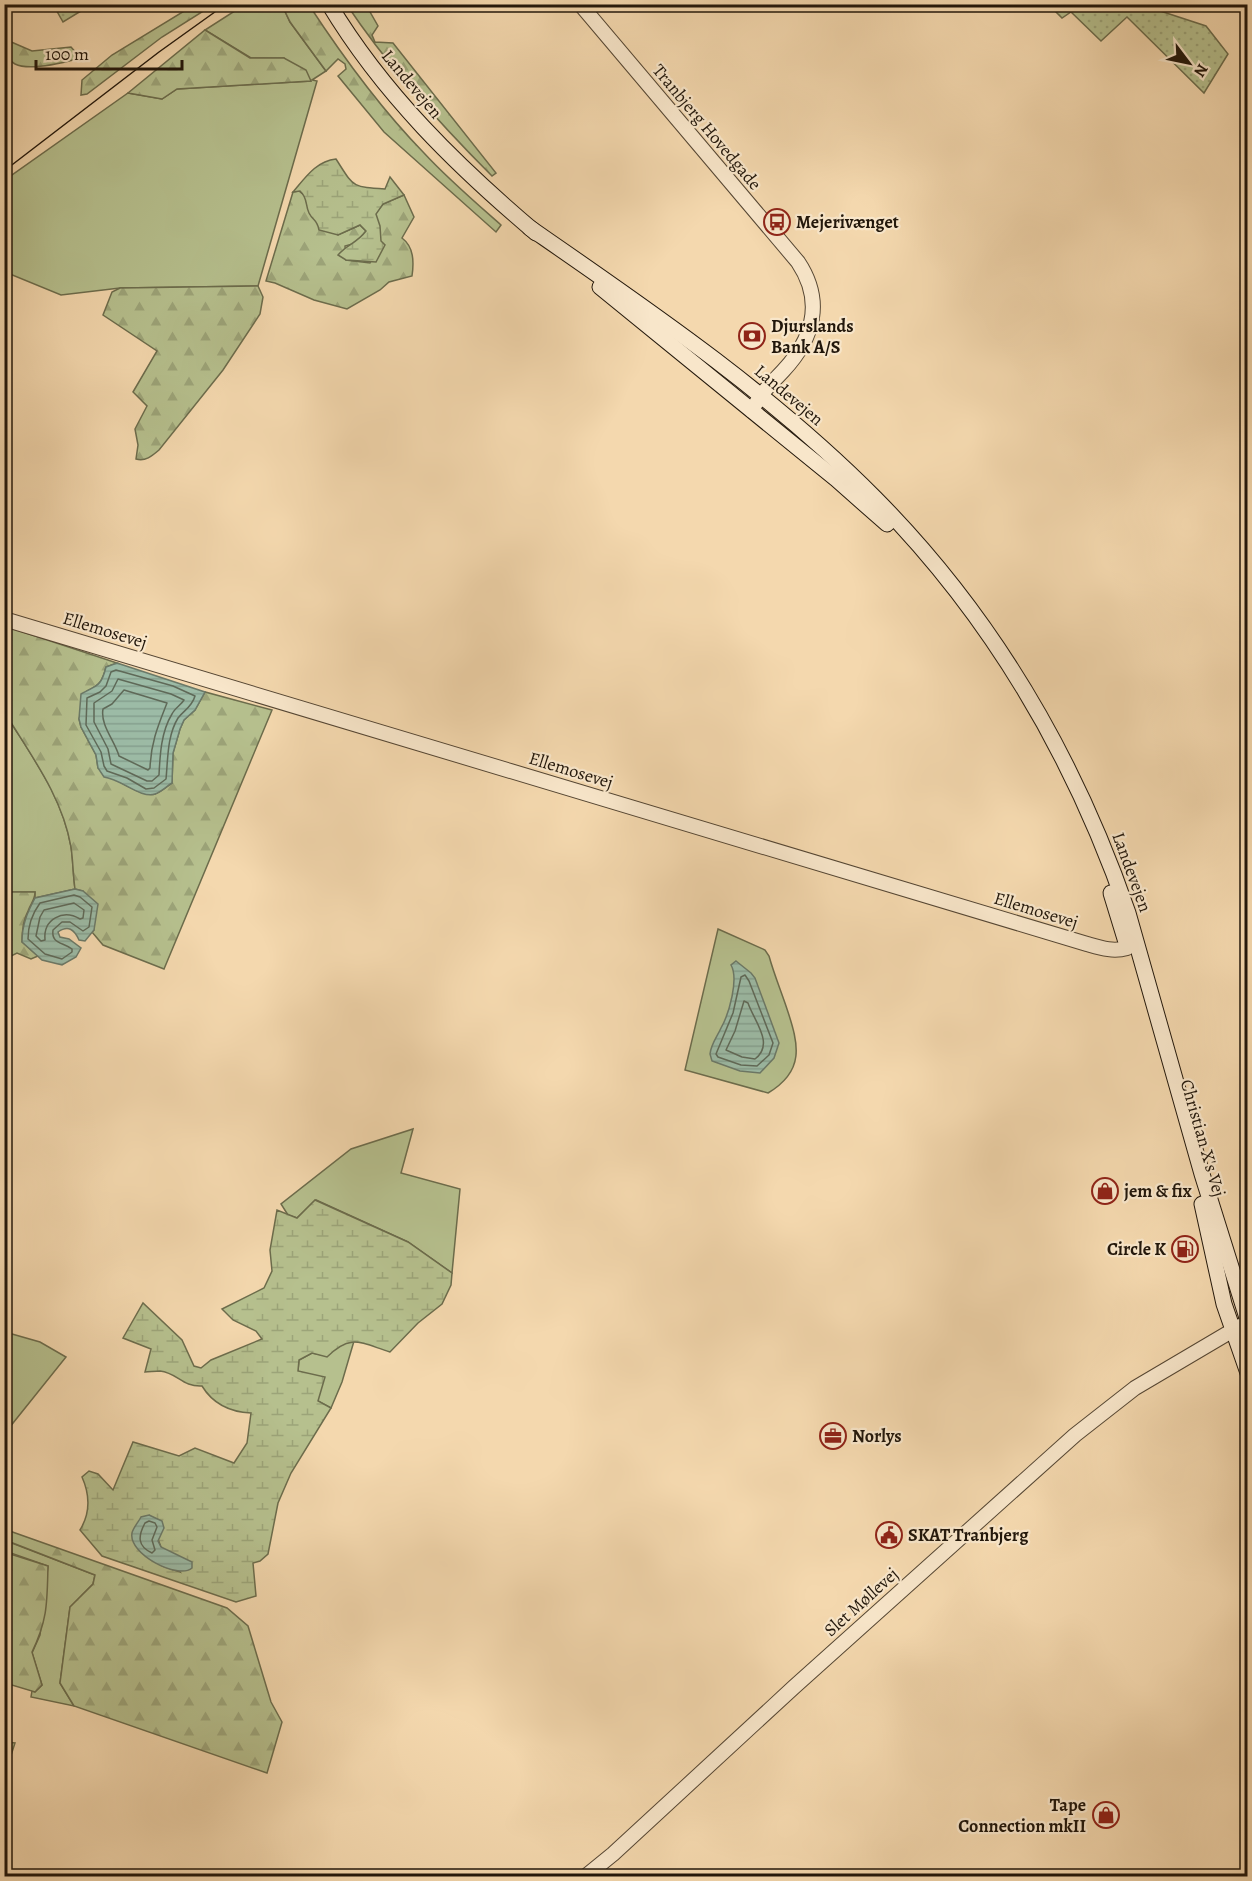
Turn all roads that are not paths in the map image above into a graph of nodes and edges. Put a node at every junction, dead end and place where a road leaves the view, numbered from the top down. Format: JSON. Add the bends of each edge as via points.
{"nodes":[{"id":1,"x":329,"y":4,"type":"edge"},
{"id":2,"x":580,"y":4,"type":"edge"},
{"id":3,"x":530,"y":228,"type":"junction"},
{"id":4,"x":763,"y":398,"type":"junction"},
{"id":5,"x":752,"y":411,"type":"junction"},
{"id":6,"x":942,"y":575,"type":"junction"},
{"id":7,"x":4,"y":619,"type":"edge"},
{"id":8,"x":1132,"y":947,"type":"junction"},
{"id":9,"x":1248,"y":1322,"type":"edge"},
{"id":10,"x":1232,"y":1331,"type":"junction"},
{"id":11,"x":1248,"y":1373,"type":"edge"},
{"id":12,"x":586,"y":1876,"type":"edge"}],
"edges":[{"from":1,"to":3,"type":"main road","name":"Landevejen","via":[[381,79],[435,141]]},
{"from":2,"to":4,"type":"street","name":"Tranbjerg Hovedgade","via":[[805,272],[813,299],[809,332],[775,390]]},
{"from":3,"to":4,"type":"main road","name":"Landevejen"},
{"from":3,"to":5,"type":"main road","name":"Landevejen"},
{"from":4,"to":5,"type":"street","name":"Tranbjerg Hovedgade"},
{"from":4,"to":6,"type":"main road","name":"Landevejen","via":[[876,499]]},
{"from":5,"to":6,"type":"main road","name":"Landevejen","via":[[869,508]]},
{"from":6,"to":8,"type":"main road","name":"Landevejen","via":[[1027,692],[1062,754],[1089,812]]},
{"from":7,"to":8,"type":"street","name":"Ellemosevej","via":[[1087,944],[1118,951]]},
{"from":8,"to":9,"type":"main road","name":"Christian X's Vej"},
{"from":8,"to":10,"type":"main road","name":"Christian X's Vej","via":[[1200,1193]]},
{"from":9,"to":10,"type":"street","name":"Slet Møllevej"},
{"from":10,"to":11,"type":"main road","name":"Christian X's Vej"},
{"from":10,"to":12,"type":"street","name":"Slet Møllevej","via":[[1135,1388],[1075,1435]]}]}
